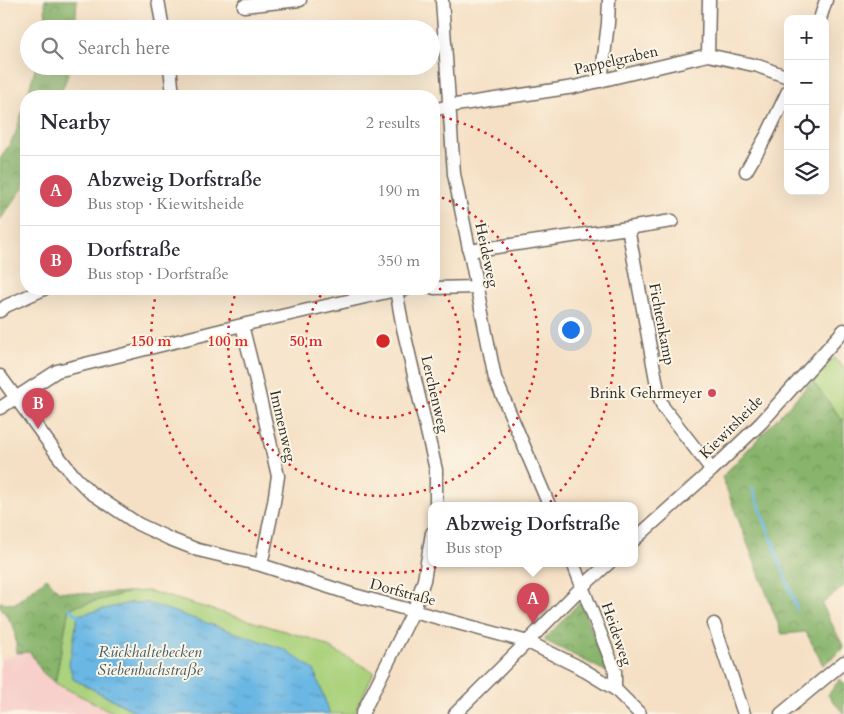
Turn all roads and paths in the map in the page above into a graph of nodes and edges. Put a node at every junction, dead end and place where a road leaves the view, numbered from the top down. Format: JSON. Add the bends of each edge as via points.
{"nodes":[{"id":1,"x":158,"y":0,"type":"edge"},
{"id":2,"x":300,"y":0,"type":"edge"},
{"id":3,"x":442,"y":0,"type":"edge"},
{"id":4,"x":609,"y":0,"type":"edge"},
{"id":5,"x":709,"y":0,"type":"edge"},
{"id":6,"x":826,"y":0,"type":"edge"},
{"id":7,"x":244,"y":6,"type":"dead end"},
{"id":8,"x":821,"y":15,"type":"edge"},
{"id":9,"x":161,"y":20,"type":"edge"},
{"id":10,"x":708,"y":55,"type":"junction"},
{"id":11,"x":171,"y":75,"type":"edge"},
{"id":12,"x":784,"y":76,"type":"edge"},
{"id":13,"x":601,"y":81,"type":"junction"},
{"id":14,"x":172,"y":90,"type":"edge"},
{"id":15,"x":784,"y":99,"type":"edge"},
{"id":16,"x":449,"y":106,"type":"junction"},
{"id":17,"x":440,"y":108,"type":"edge"},
{"id":18,"x":746,"y":171,"type":"dead end"},
{"id":19,"x":672,"y":221,"type":"dead end"},
{"id":20,"x":628,"y":228,"type":"junction"},
{"id":21,"x":470,"y":251,"type":"junction"},
{"id":22,"x":477,"y":287,"type":"junction"},
{"id":23,"x":440,"y":288,"type":"edge"},
{"id":24,"x":31,"y":295,"type":"edge"},
{"id":25,"x":374,"y":295,"type":"edge"},
{"id":26,"x":401,"y":295,"type":"edge"},
{"id":27,"x":0,"y":311,"type":"edge"},
{"id":28,"x":242,"y":325,"type":"junction"},
{"id":29,"x":844,"y":330,"type":"edge"},
{"id":30,"x":0,"y":376,"type":"edge"},
{"id":31,"x":16,"y":398,"type":"junction"},
{"id":32,"x":0,"y":408,"type":"edge"},
{"id":33,"x":712,"y":470,"type":"junction"},
{"id":34,"x":436,"y":502,"type":"edge"},
{"id":35,"x":548,"y":502,"type":"edge"},
{"id":36,"x":638,"y":536,"type":"edge"},
{"id":37,"x":428,"y":556,"type":"edge"},
{"id":38,"x":261,"y":565,"type":"junction"},
{"id":39,"x":575,"y":567,"type":"edge"},
{"id":40,"x":604,"y":567,"type":"edge"},
{"id":41,"x":583,"y":586,"type":"junction"},
{"id":42,"x":413,"y":612,"type":"junction"},
{"id":43,"x":714,"y":624,"type":"dead end"},
{"id":44,"x":528,"y":642,"type":"junction"},
{"id":45,"x":844,"y":662,"type":"edge"},
{"id":46,"x":615,"y":689,"type":"junction"},
{"id":47,"x":362,"y":714,"type":"edge"},
{"id":48,"x":455,"y":714,"type":"edge"},
{"id":49,"x":640,"y":714,"type":"edge"},
{"id":50,"x":744,"y":714,"type":"edge"},
{"id":51,"x":781,"y":714,"type":"edge"}],
"edges":[{"from":1,"to":9,"type":"street"},
{"from":2,"to":7,"type":"street"},
{"from":3,"to":16,"type":"street","name":"Heideweg"},
{"from":4,"to":13,"type":"street"},
{"from":5,"to":10,"type":"street"},
{"from":6,"to":8,"type":"street"},
{"from":10,"to":12,"type":"street","name":"Pappelgraben"},
{"from":10,"to":13,"type":"street","name":"Pappelgraben"},
{"from":11,"to":14,"type":"street"},
{"from":13,"to":16,"type":"street","name":"Pappelgraben"},
{"from":15,"to":18,"type":"street"},
{"from":16,"to":17,"type":"street","name":"Pappelgraben"},
{"from":16,"to":21,"type":"street","name":"Heideweg","via":[[454,174]]},
{"from":19,"to":20,"type":"street"},
{"from":20,"to":21,"type":"street"},
{"from":20,"to":33,"type":"street","name":"Fichtenkamp","via":[[659,396],[663,407]]},
{"from":21,"to":22,"type":"street","name":"Heideweg"},
{"from":22,"to":23,"type":"street"},
{"from":22,"to":35,"type":"street","name":"Heideweg","via":[[496,378]]},
{"from":24,"to":27,"type":"street"},
{"from":25,"to":28,"type":"street"},
{"from":26,"to":34,"type":"street","name":"Lerchenweg","via":[[403,328],[436,470]]},
{"from":28,"to":31,"type":"street","via":[[57,371]]},
{"from":28,"to":38,"type":"street","name":"Immenweg","via":[[278,476]]},
{"from":29,"to":33,"type":"street","name":"Kiewitsheide","via":[[761,423]]},
{"from":30,"to":31,"type":"street","name":"Dorfstraße"},
{"from":31,"to":32,"type":"street"},
{"from":31,"to":38,"type":"street","name":"Dorfstraße","via":[[74,476],[114,509],[170,540]]},
{"from":33,"to":36,"type":"street","name":"Kiewitsheide"},
{"from":37,"to":42,"type":"street"},
{"from":38,"to":42,"type":"street","name":"Dorfstraße"},
{"from":39,"to":41,"type":"street","name":"Heideweg"},
{"from":40,"to":41,"type":"street"},
{"from":41,"to":44,"type":"street"},
{"from":41,"to":46,"type":"street","name":"Heideweg","via":[[615,671]]},
{"from":42,"to":44,"type":"street","name":"Dorfstraße"},
{"from":42,"to":47,"type":"street"},
{"from":43,"to":50,"type":"street"},
{"from":44,"to":46,"type":"street","name":"Dorfstraße"},
{"from":44,"to":48,"type":"street"},
{"from":45,"to":51,"type":"street"},
{"from":46,"to":49,"type":"street","name":"Dorfstraße"}]}
